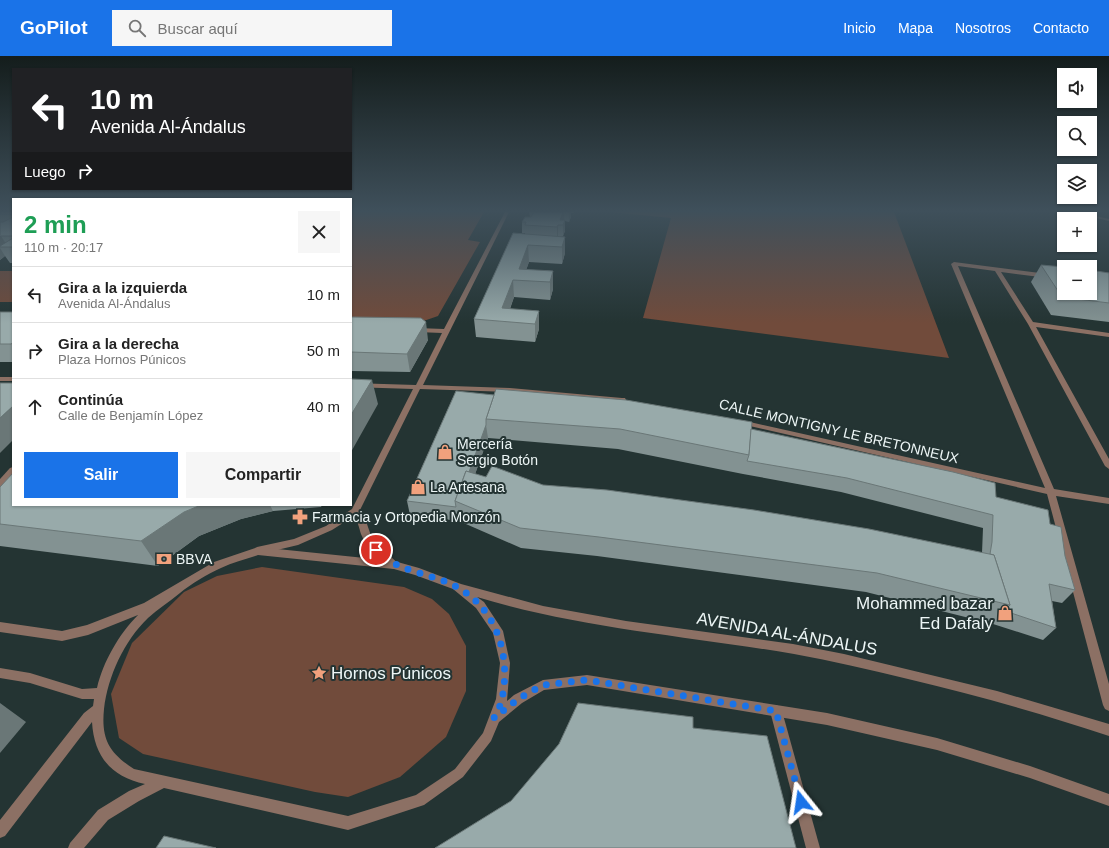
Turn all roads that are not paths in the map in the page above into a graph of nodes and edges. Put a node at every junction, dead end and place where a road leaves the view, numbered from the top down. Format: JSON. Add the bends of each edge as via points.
{"nodes":[{"id":1,"x":488,"y":249,"type":"edge"},
{"id":2,"x":997,"y":270,"type":"junction"},
{"id":3,"x":1057,"y":277,"type":"edge"},
{"id":4,"x":1031,"y":324,"type":"junction"},
{"id":5,"x":410,"y":330,"type":"edge"},
{"id":6,"x":446,"y":331,"type":"junction"},
{"id":7,"x":1109,"y":335,"type":"edge"},
{"id":8,"x":0,"y":379,"type":"edge"},
{"id":9,"x":12,"y":379,"type":"edge"},
{"id":10,"x":352,"y":385,"type":"edge"},
{"id":11,"x":419,"y":386,"type":"junction"},
{"id":12,"x":628,"y":401,"type":"edge"},
{"id":13,"x":732,"y":420,"type":"edge"},
{"id":14,"x":1109,"y":466,"type":"edge"},
{"id":15,"x":12,"y":471,"type":"edge"},
{"id":16,"x":0,"y":484,"type":"edge"},
{"id":17,"x":1051,"y":492,"type":"junction"},
{"id":18,"x":1109,"y":500,"type":"edge"},
{"id":19,"x":356,"y":511,"type":"junction"},
{"id":20,"x":258,"y":551,"type":"junction"},
{"id":21,"x":394,"y":565,"type":"junction"},
{"id":22,"x":456,"y":586,"type":"junction"},
{"id":23,"x":178,"y":589,"type":"junction"},
{"id":24,"x":0,"y":627,"type":"edge"},
{"id":25,"x":0,"y":672,"type":"edge"},
{"id":26,"x":101,"y":693,"type":"junction"},
{"id":27,"x":1109,"y":705,"type":"edge"},
{"id":28,"x":99,"y":708,"type":"junction"},
{"id":29,"x":776,"y":711,"type":"junction"},
{"id":30,"x":494,"y":718,"type":"junction"},
{"id":31,"x":1109,"y":730,"type":"edge"},
{"id":32,"x":164,"y":782,"type":"junction"},
{"id":33,"x":1109,"y":800,"type":"edge"},
{"id":34,"x":0,"y":831,"type":"edge"},
{"id":35,"x":75,"y":848,"type":"edge"},
{"id":36,"x":814,"y":848,"type":"edge"}],
"edges":[{"from":1,"to":6,"type":"street"},
{"from":2,"to":3,"type":"street"},
{"from":2,"to":4,"type":"street"},
{"from":2,"to":17,"type":"street","via":[[954,264]]},
{"from":4,"to":7,"type":"street"},
{"from":4,"to":14,"type":"street"},
{"from":5,"to":6,"type":"street"},
{"from":6,"to":11,"type":"street"},
{"from":8,"to":9,"type":"street"},
{"from":10,"to":11,"type":"street"},
{"from":11,"to":12,"type":"street","via":[[510,390]]},
{"from":11,"to":19,"type":"street"},
{"from":13,"to":17,"type":"street","name":"CALLE MONTIGNY LE BRETONNEUX"},
{"from":15,"to":16,"type":"street"},
{"from":17,"to":18,"type":"street","name":"CALLE MONTIGNY LE BRETONNEUX"},
{"from":17,"to":27,"type":"street"},
{"from":19,"to":20,"type":"street","via":[[329,528],[301,540]]},
{"from":19,"to":21,"type":"street","via":[[363,519],[369,543],[382,558]]},
{"from":20,"to":21,"type":"street"},
{"from":20,"to":23,"type":"street","via":[[217,565]]},
{"from":21,"to":22,"type":"street"},
{"from":22,"to":30,"type":"street","via":[[480,604],[498,631],[505,663],[502,700]]},
{"from":22,"to":31,"type":"street","name":"AVENIDA AL-ÁNDALUS","via":[[492,598],[569,615],[794,649],[864,663],[1015,701]]},
{"from":23,"to":24,"type":"street","via":[[148,606],[115,620],[62,636]]},
{"from":23,"to":26,"type":"street","via":[[150,610],[121,644],[111,663]]},
{"from":25,"to":26,"type":"street","via":[[82,694]]},
{"from":26,"to":28,"type":"street"},
{"from":28,"to":32,"type":"street","via":[[98,735],[104,750],[115,764],[132,775]]},
{"from":28,"to":34,"type":"street","via":[[88,717]]},
{"from":29,"to":30,"type":"street","via":[[587,680],[543,685],[518,699]]},
{"from":29,"to":33,"type":"street","via":[[827,719],[937,744],[1030,772]]},
{"from":29,"to":36,"type":"street"},
{"from":30,"to":32,"type":"street","via":[[487,737],[458,773],[419,800],[348,823]]},
{"from":32,"to":35,"type":"street","via":[[103,815]]}]}
